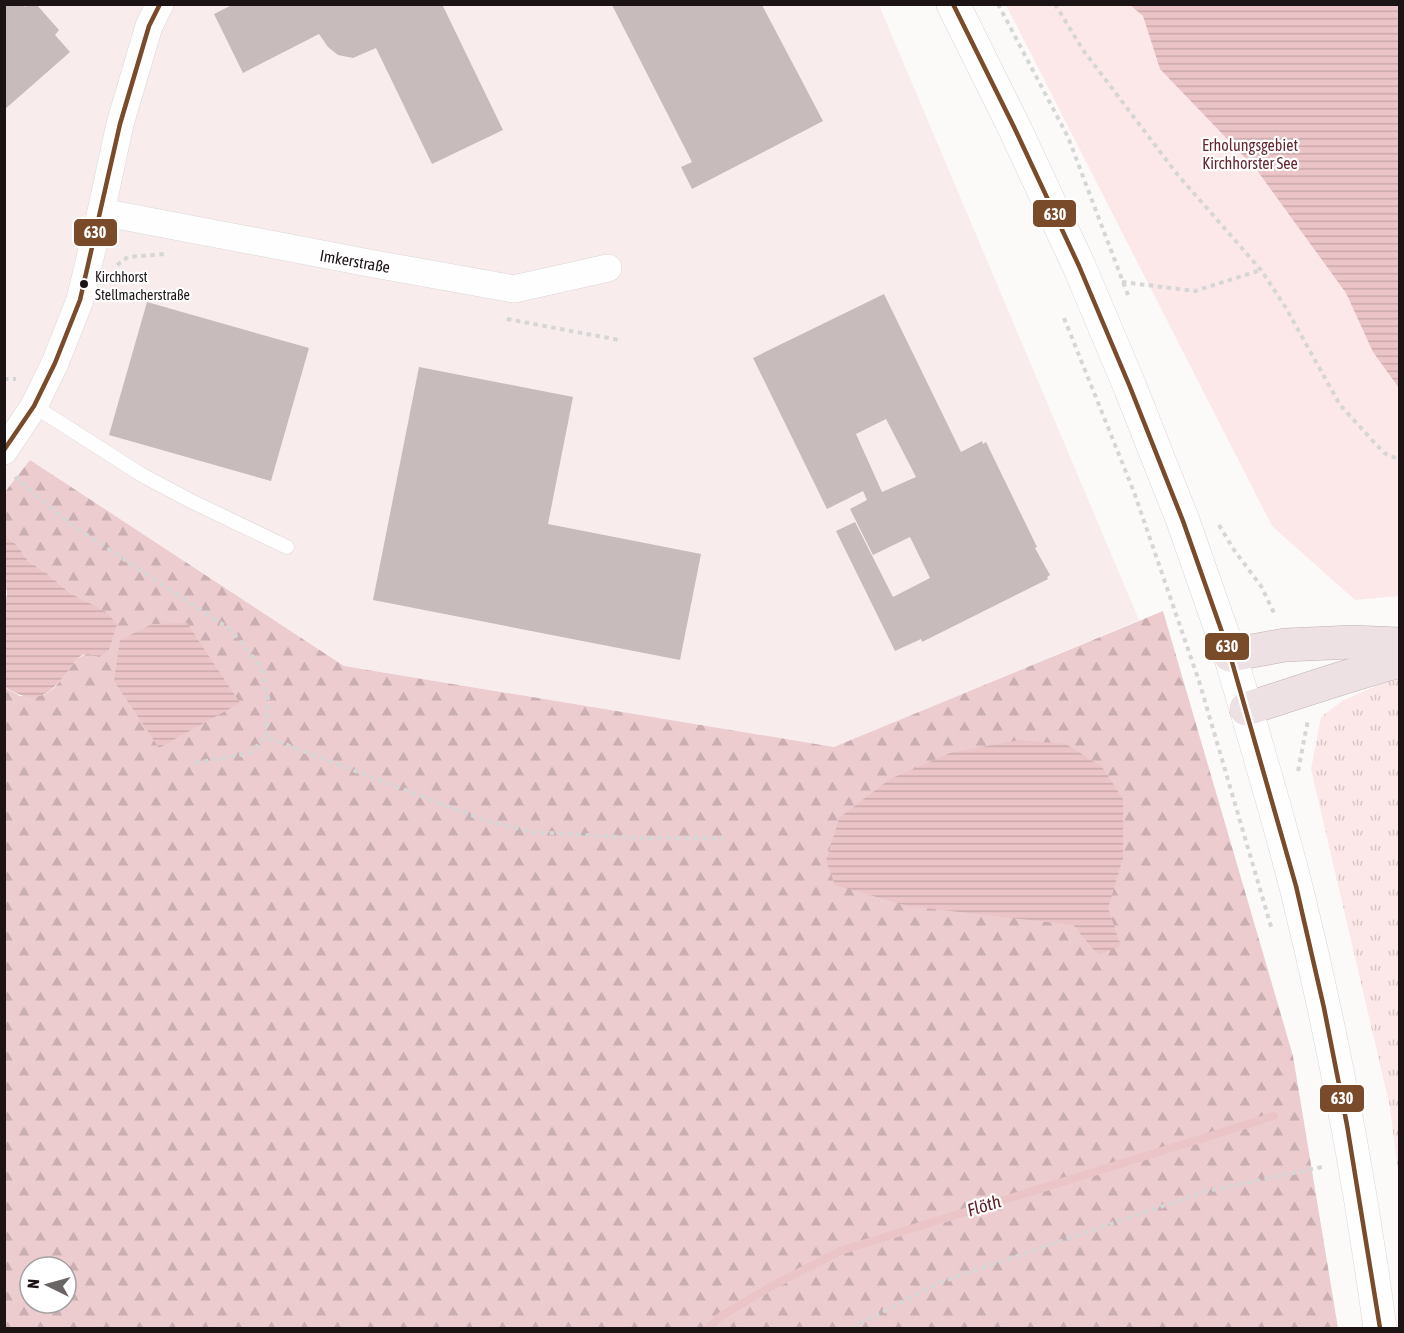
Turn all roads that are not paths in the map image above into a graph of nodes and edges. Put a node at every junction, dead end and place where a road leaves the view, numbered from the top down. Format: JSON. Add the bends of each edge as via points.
{"nodes":[{"id":1,"x":160,"y":4,"type":"edge"},
{"id":2,"x":953,"y":4,"type":"edge"},
{"id":3,"x":101,"y":212,"type":"junction"},
{"id":4,"x":608,"y":268,"type":"dead end"},
{"id":5,"x":34,"y":406,"type":"junction"},
{"id":6,"x":8,"y":438,"type":"edge"},
{"id":7,"x":287,"y":547,"type":"dead end"},
{"id":8,"x":1400,"y":644,"type":"edge"},
{"id":9,"x":1230,"y":655,"type":"junction"},
{"id":10,"x":1400,"y":661,"type":"edge"},
{"id":11,"x":1246,"y":709,"type":"junction"},
{"id":12,"x":1380,"y":1329,"type":"edge"}],
"edges":[{"from":1,"to":3,"type":"street","via":[[149,26],[120,124]]},
{"from":2,"to":9,"type":"street","via":[[1079,266],[1183,521]]},
{"from":3,"to":4,"type":"street","name":"Imkerstraße","via":[[514,290]]},
{"from":3,"to":5,"type":"street","via":[[80,300]]},
{"from":5,"to":6,"type":"street"},
{"from":5,"to":7,"type":"lane","via":[[142,475]]},
{"from":8,"to":9,"type":"highway","via":[[1285,645]]},
{"from":9,"to":11,"type":"street"},
{"from":10,"to":11,"type":"highway"},
{"from":11,"to":12,"type":"street","via":[[1296,886],[1324,1008]]}]}
